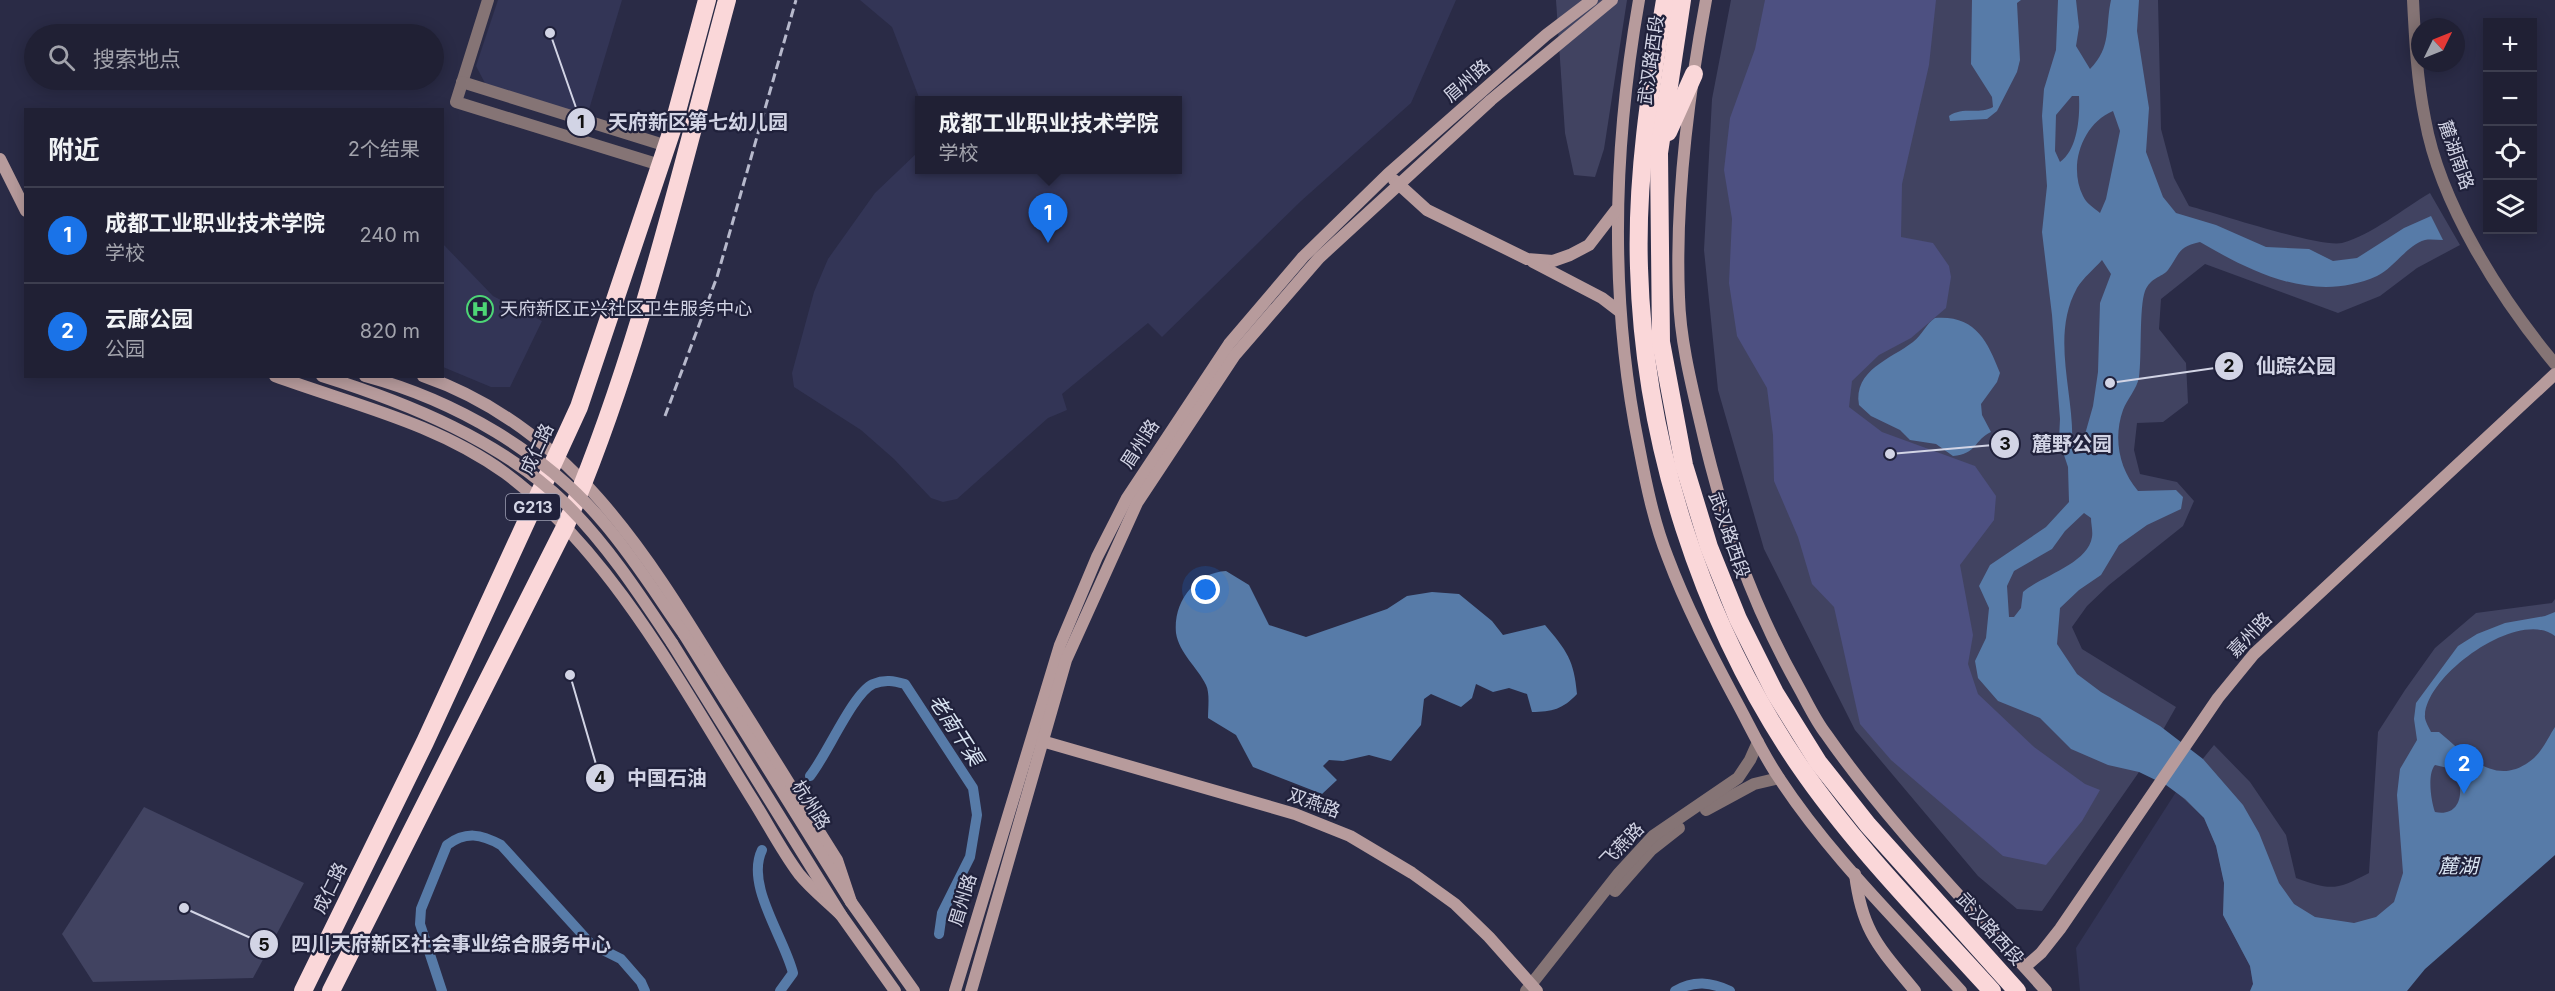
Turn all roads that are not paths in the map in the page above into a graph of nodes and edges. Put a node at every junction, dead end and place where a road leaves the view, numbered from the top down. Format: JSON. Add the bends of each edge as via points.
{"nodes":[{"id":1,"x":488,"y":0,"type":"edge"},
{"id":2,"x":707,"y":0,"type":"edge"},
{"id":3,"x":727,"y":0,"type":"edge"},
{"id":4,"x":1592,"y":0,"type":"edge"},
{"id":5,"x":1612,"y":0,"type":"edge"},
{"id":6,"x":1639,"y":0,"type":"edge"},
{"id":7,"x":1665,"y":0,"type":"edge"},
{"id":8,"x":1682,"y":0,"type":"edge"},
{"id":9,"x":1706,"y":0,"type":"edge"},
{"id":10,"x":2413,"y":0,"type":"edge"},
{"id":11,"x":1550,"y":40,"type":"junction"},
{"id":12,"x":1694,"y":74,"type":"junction"},
{"id":13,"x":462,"y":82,"type":"junction"},
{"id":14,"x":667,"y":146,"type":"junction"},
{"id":15,"x":1659,"y":153,"type":"junction"},
{"id":16,"x":0,"y":159,"type":"edge"},
{"id":17,"x":660,"y":165,"type":"junction"},
{"id":18,"x":1388,"y":174,"type":"junction"},
{"id":19,"x":1400,"y":186,"type":"junction"},
{"id":20,"x":24,"y":207,"type":"edge"},
{"id":21,"x":1616,"y":210,"type":"junction"},
{"id":22,"x":1527,"y":259,"type":"junction"},
{"id":23,"x":1619,"y":311,"type":"junction"},
{"id":24,"x":2555,"y":364,"type":"edge"},
{"id":25,"x":2555,"y":374,"type":"edge"},
{"id":26,"x":281,"y":378,"type":"edge"},
{"id":27,"x":328,"y":378,"type":"edge"},
{"id":28,"x":371,"y":378,"type":"edge"},
{"id":29,"x":427,"y":378,"type":"edge"},
{"id":30,"x":558,"y":457,"type":"junction"},
{"id":31,"x":585,"y":482,"type":"junction"},
{"id":32,"x":537,"y":500,"type":"junction"},
{"id":33,"x":565,"y":527,"type":"junction"},
{"id":34,"x":1036,"y":739,"type":"junction"},
{"id":35,"x":1758,"y":742,"type":"junction"},
{"id":36,"x":1779,"y":778,"type":"junction"},
{"id":37,"x":1855,"y":874,"type":"junction"},
{"id":38,"x":851,"y":902,"type":"junction"},
{"id":39,"x":841,"y":915,"type":"junction"},
{"id":40,"x":2025,"y":967,"type":"junction"},
{"id":41,"x":1533,"y":990,"type":"edge"},
{"id":42,"x":303,"y":991,"type":"edge"},
{"id":43,"x":331,"y":991,"type":"edge"},
{"id":44,"x":895,"y":991,"type":"edge"},
{"id":45,"x":914,"y":991,"type":"edge"},
{"id":46,"x":955,"y":991,"type":"edge"},
{"id":47,"x":971,"y":991,"type":"edge"},
{"id":48,"x":1915,"y":991,"type":"edge"},
{"id":49,"x":1961,"y":991,"type":"edge"},
{"id":50,"x":1992,"y":991,"type":"edge"},
{"id":51,"x":2017,"y":991,"type":"edge"},
{"id":52,"x":2046,"y":991,"type":"edge"}],
"edges":[{"from":1,"to":13,"type":"street"},
{"from":2,"to":14,"type":"highway","name":"成仁路","number":"G213"},
{"from":3,"to":31,"type":"highway","number":"G213","via":[[606,429]]},
{"from":4,"to":11,"type":"main road"},
{"from":5,"to":11,"type":"main road"},
{"from":6,"to":21,"type":"main road"},
{"from":7,"to":50,"type":"highway","name":"武汉路西段","via":[[1640,190],[1639,269],[1646,349],[1665,468],[1692,552],[1722,628],[1754,692],[1799,765],[1847,831]]},
{"from":8,"to":15,"type":"highway","name":"武汉路西段"},
{"from":9,"to":12,"type":"main road"},
{"from":10,"to":24,"type":"street","name":"麓湖南路","via":[[2425,120],[2451,199],[2507,302]]},
{"from":11,"to":18,"type":"main road","name":"眉州路"},
{"from":11,"to":19,"type":"main road"},
{"from":12,"to":15,"type":"highway"},
{"from":12,"to":40,"type":"main road","via":[[1679,206],[1679,300],[1692,386],[1717,495],[1746,581],[1780,655],[1824,733],[1875,799]]},
{"from":13,"to":14,"type":"street"},
{"from":13,"to":17,"type":"street","via":[[456,102]]},
{"from":14,"to":17,"type":"highway","name":"成仁路","number":"G213"},
{"from":15,"to":51,"type":"highway","name":"武汉路西段","via":[[1661,342],[1684,465],[1738,619],[1775,693],[1818,762],[1868,825]]},
{"from":16,"to":20,"type":"main road"},
{"from":17,"to":30,"type":"highway","name":"成仁路","number":"G213","via":[[579,407]]},
{"from":18,"to":19,"type":"main road"},
{"from":18,"to":34,"type":"main road","name":"眉州路","via":[[1303,257],[1229,344],[1127,498],[1060,645]]},
{"from":19,"to":22,"type":"main road","via":[[1427,210]]},
{"from":19,"to":34,"type":"main road","via":[[1318,258],[1235,355],[1137,503],[1066,660]]},
{"from":21,"to":22,"type":"main road","via":[[1588,245],[1570,255],[1553,261]]},
{"from":21,"to":23,"type":"main road"},
{"from":22,"to":23,"type":"main road"},
{"from":23,"to":35,"type":"main road","via":[[1632,412],[1648,492],[1668,557],[1709,651]]},
{"from":25,"to":40,"type":"main road","name":"嘉州路","via":[[2263,646],[2218,698],[2060,929]]},
{"from":26,"to":32,"type":"main road","via":[[417,425],[469,450]]},
{"from":27,"to":39,"type":"main road","name":"杭州路","bridge":true,"via":[[424,414],[485,446],[545,485],[593,533],[672,643]]},
{"from":28,"to":38,"type":"main road","name":"杭州路","bridge":true,"via":[[429,399],[485,427],[551,470],[604,522],[684,634]]},
{"from":29,"to":30,"type":"main road","via":[[518,425]]},
{"from":30,"to":31,"type":"main road"},
{"from":30,"to":32,"type":"highway","name":"成仁路","number":"G213"},
{"from":31,"to":33,"type":"highway","number":"G213"},
{"from":31,"to":38,"type":"main road","via":[[620,521],[693,629],[837,860]]},
{"from":32,"to":33,"type":"main road"},
{"from":32,"to":42,"type":"highway","name":"成仁路","number":"G213","via":[[425,742]]},
{"from":33,"to":39,"type":"main road","via":[[662,653],[800,874]]},
{"from":33,"to":43,"type":"highway","number":"G213"},
{"from":34,"to":41,"type":"main road","name":"双燕路","via":[[1295,813],[1350,836],[1455,904],[1489,937]]},
{"from":34,"to":46,"type":"main road","name":"眉州路"},
{"from":34,"to":47,"type":"main road"},
{"from":35,"to":36,"type":"main road"},
{"from":35,"to":41,"type":"street","name":"飞燕路","via":[[1738,778],[1646,844],[1619,873]]},
{"from":36,"to":37,"type":"main road"},
{"from":36,"to":41,"type":"street","name":"飞燕路","via":[[1734,794],[1689,820],[1651,850]]},
{"from":37,"to":48,"type":"main road","via":[[1858,903],[1870,934]]},
{"from":37,"to":49,"type":"main road"},
{"from":38,"to":45,"type":"main road","name":"杭州路"},
{"from":39,"to":44,"type":"main road","name":"杭州路"},
{"from":40,"to":52,"type":"main road"}]}
